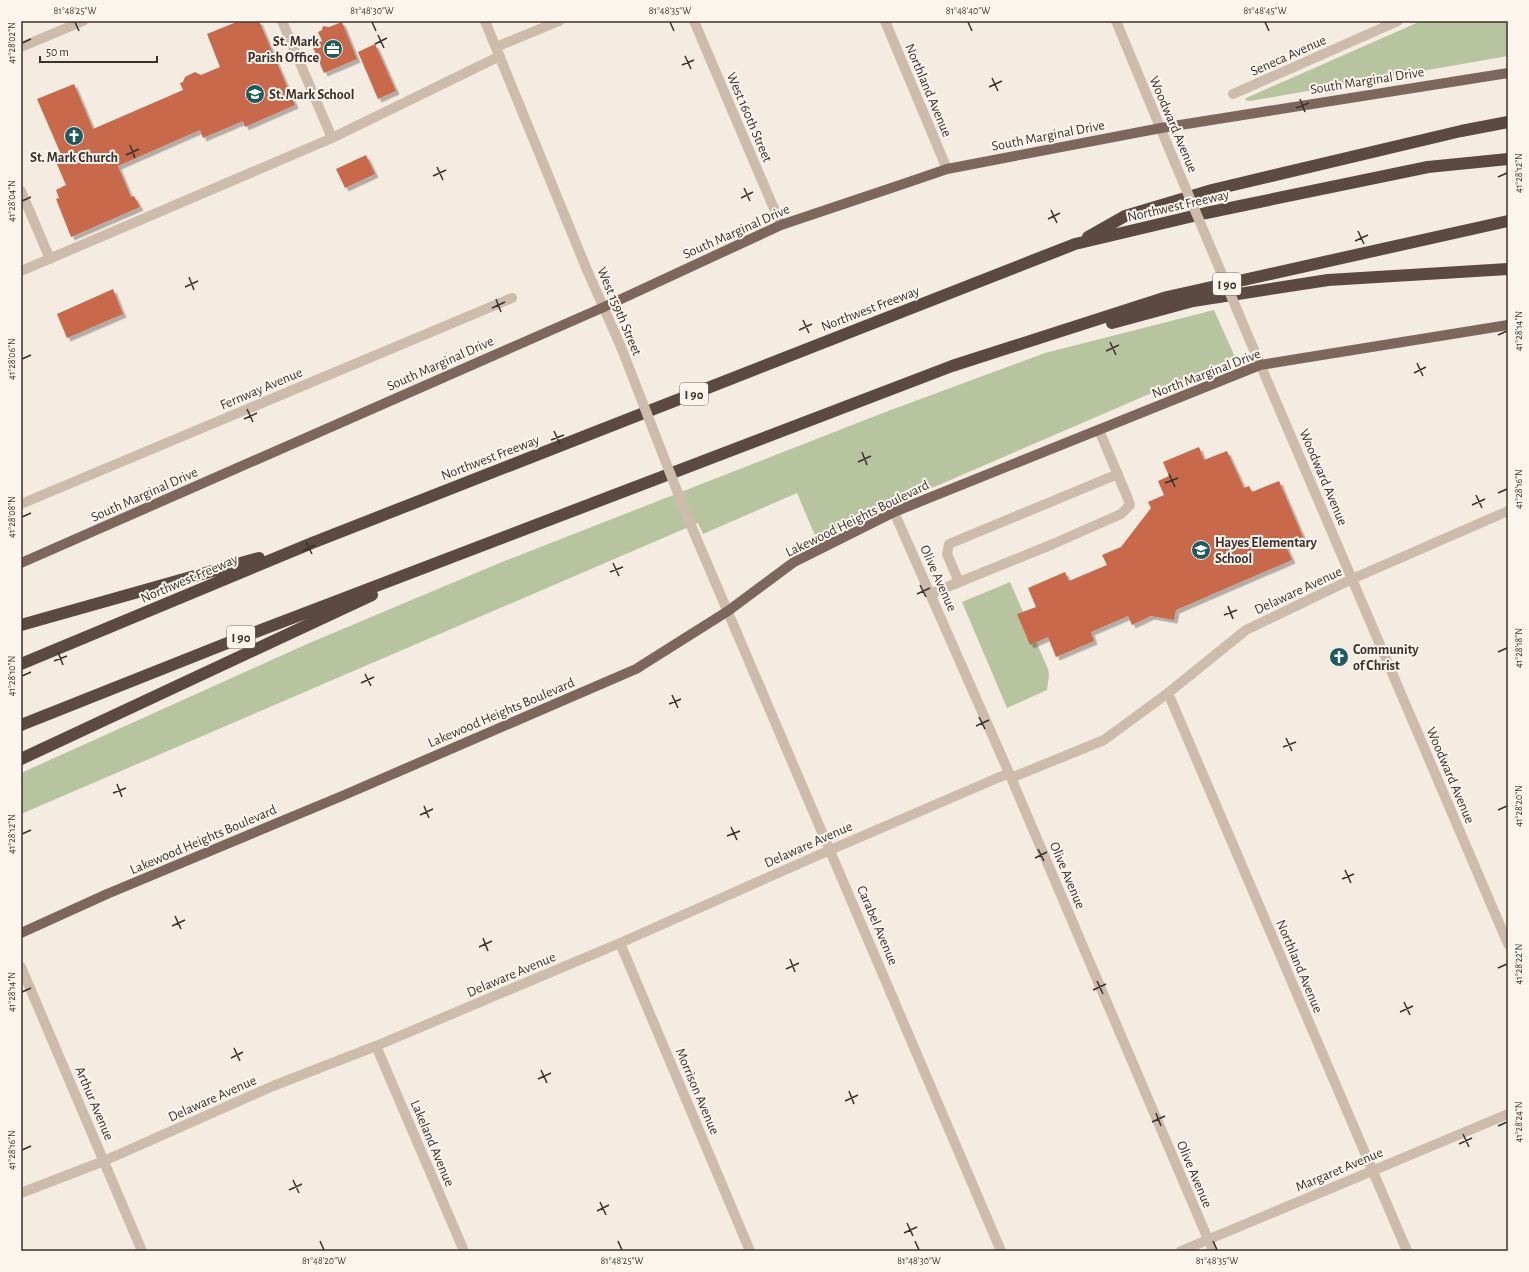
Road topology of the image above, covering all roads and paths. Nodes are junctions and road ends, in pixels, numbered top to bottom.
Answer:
1 (83, 21) edge
2 (282, 21) edge
3 (485, 21) edge
4 (558, 21) edge
5 (694, 21) edge
6 (886, 21) edge
7 (1116, 21) edge
8 (1398, 21) edge
9 (21, 47) edge
10 (498, 52) junction
11 (1508, 73) edge
12 (1233, 94) dead end
13 (1508, 122) edge
14 (1161, 128) junction
15 (332, 138) junction
16 (1508, 159) edge
17 (947, 169) junction
18 (21, 191) edge
19 (1508, 221) edge
20 (781, 225) junction
21 (1075, 244) junction
22 (50, 259) junction
23 (1508, 269) edge
24 (21, 271) edge
25 (512, 298) dead end
26 (604, 307) junction
27 (1508, 325) edge
28 (1260, 365) junction
29 (952, 366) junction
30 (1099, 430) junction
31 (1118, 474) junction
32 (972, 481) joint
33 (21, 504) edge
34 (1508, 511) edge
35 (894, 512) junction
36 (312, 543) junction
37 (462, 553) junction
38 (21, 563) edge
39 (1352, 580) junction
40 (959, 582) junction
41 (930, 594) junction
42 (728, 612) junction
43 (21, 625) edge
44 (21, 664) edge
45 (1168, 693) junction
46 (21, 725) edge
47 (21, 759) edge
48 (1010, 775) junction
49 (830, 850) junction
50 (21, 933) edge
51 (620, 942) junction
52 (1508, 944) edge
53 (21, 967) edge
54 (376, 1046) junction
55 (1508, 1114) edge
56 (104, 1160) junction
57 (1373, 1170) junction
58 (21, 1193) edge
59 (1208, 1240) junction
60 (142, 1251) edge
61 (464, 1251) edge
62 (750, 1251) edge
63 (1001, 1251) edge
64 (1181, 1251) edge
65 (1213, 1251) edge
66 (1407, 1251) edge

1 - 9 street
2 - 15 street
3 - 10 street, West 159th Street
4 - 10 street
5 - 20 street, West 160th Street
6 - 17 street, Northland Avenue
7 - 14 street, Woodward Avenue
8 - 12 street, Seneca Avenue
10 - 15 street
10 - 26 street, West 159th Street
11 - 14 main road, South Marginal Drive
13 - 21 highway
14 - 17 main road, South Marginal Drive
14 - 28 street, Woodward Avenue, bridge
15 - 22 street
16 - 21 highway, Northwest Freeway / I 90
17 - 20 main road, South Marginal Drive
18 - 22 street
19 - 29 highway, I 90
20 - 26 main road, South Marginal Drive
21 - 36 highway, Northwest Freeway / I 90
22 - 24 street
23 - 29 highway
25 - 33 street, Fernway Avenue
26 - 38 main road, South Marginal Drive
26 - 42 street, West 159th Street, bridge
27 - 28 main road, North Marginal Drive
28 - 30 main road, North Marginal Drive
28 - 39 street, Woodward Avenue
29 - 37 highway, I 90
30 - 31 street
30 - 32 main road, North Marginal Drive
31 - 40 street
31 - 40 street
32 - 35 main road, Lakewood Heights Boulevard
34 - 39 street, Delaware Avenue
35 - 41 street, Olive Avenue
35 - 42 main road, Lakewood Heights Boulevard
36 - 43 highway
36 - 44 highway, Northwest Freeway / I 90
37 - 46 highway, I 90
37 - 47 highway
39 - 45 street, Delaware Avenue
39 - 52 street, Woodward Avenue
40 - 41 street
41 - 48 street, Olive Avenue
42 - 49 street, Carabel Avenue
42 - 50 main road, Lakewood Heights Boulevard
45 - 48 street, Delaware Avenue
45 - 57 street, Northland Avenue
48 - 49 street, Delaware Avenue
48 - 59 street, Olive Avenue
49 - 51 street, Delaware Avenue
49 - 63 street, Carabel Avenue
51 - 54 street, Delaware Avenue
51 - 62 street, Morrison Avenue
53 - 56 street, Arthur Avenue
54 - 56 street, Delaware Avenue
54 - 61 street, Lakeland Avenue
55 - 57 street, Margaret Avenue
56 - 58 street, Delaware Avenue
56 - 60 street, Arthur Avenue
57 - 59 street, Margaret Avenue
57 - 66 street, Northland Avenue
59 - 64 street, Margaret Avenue
59 - 65 street, Olive Avenue

